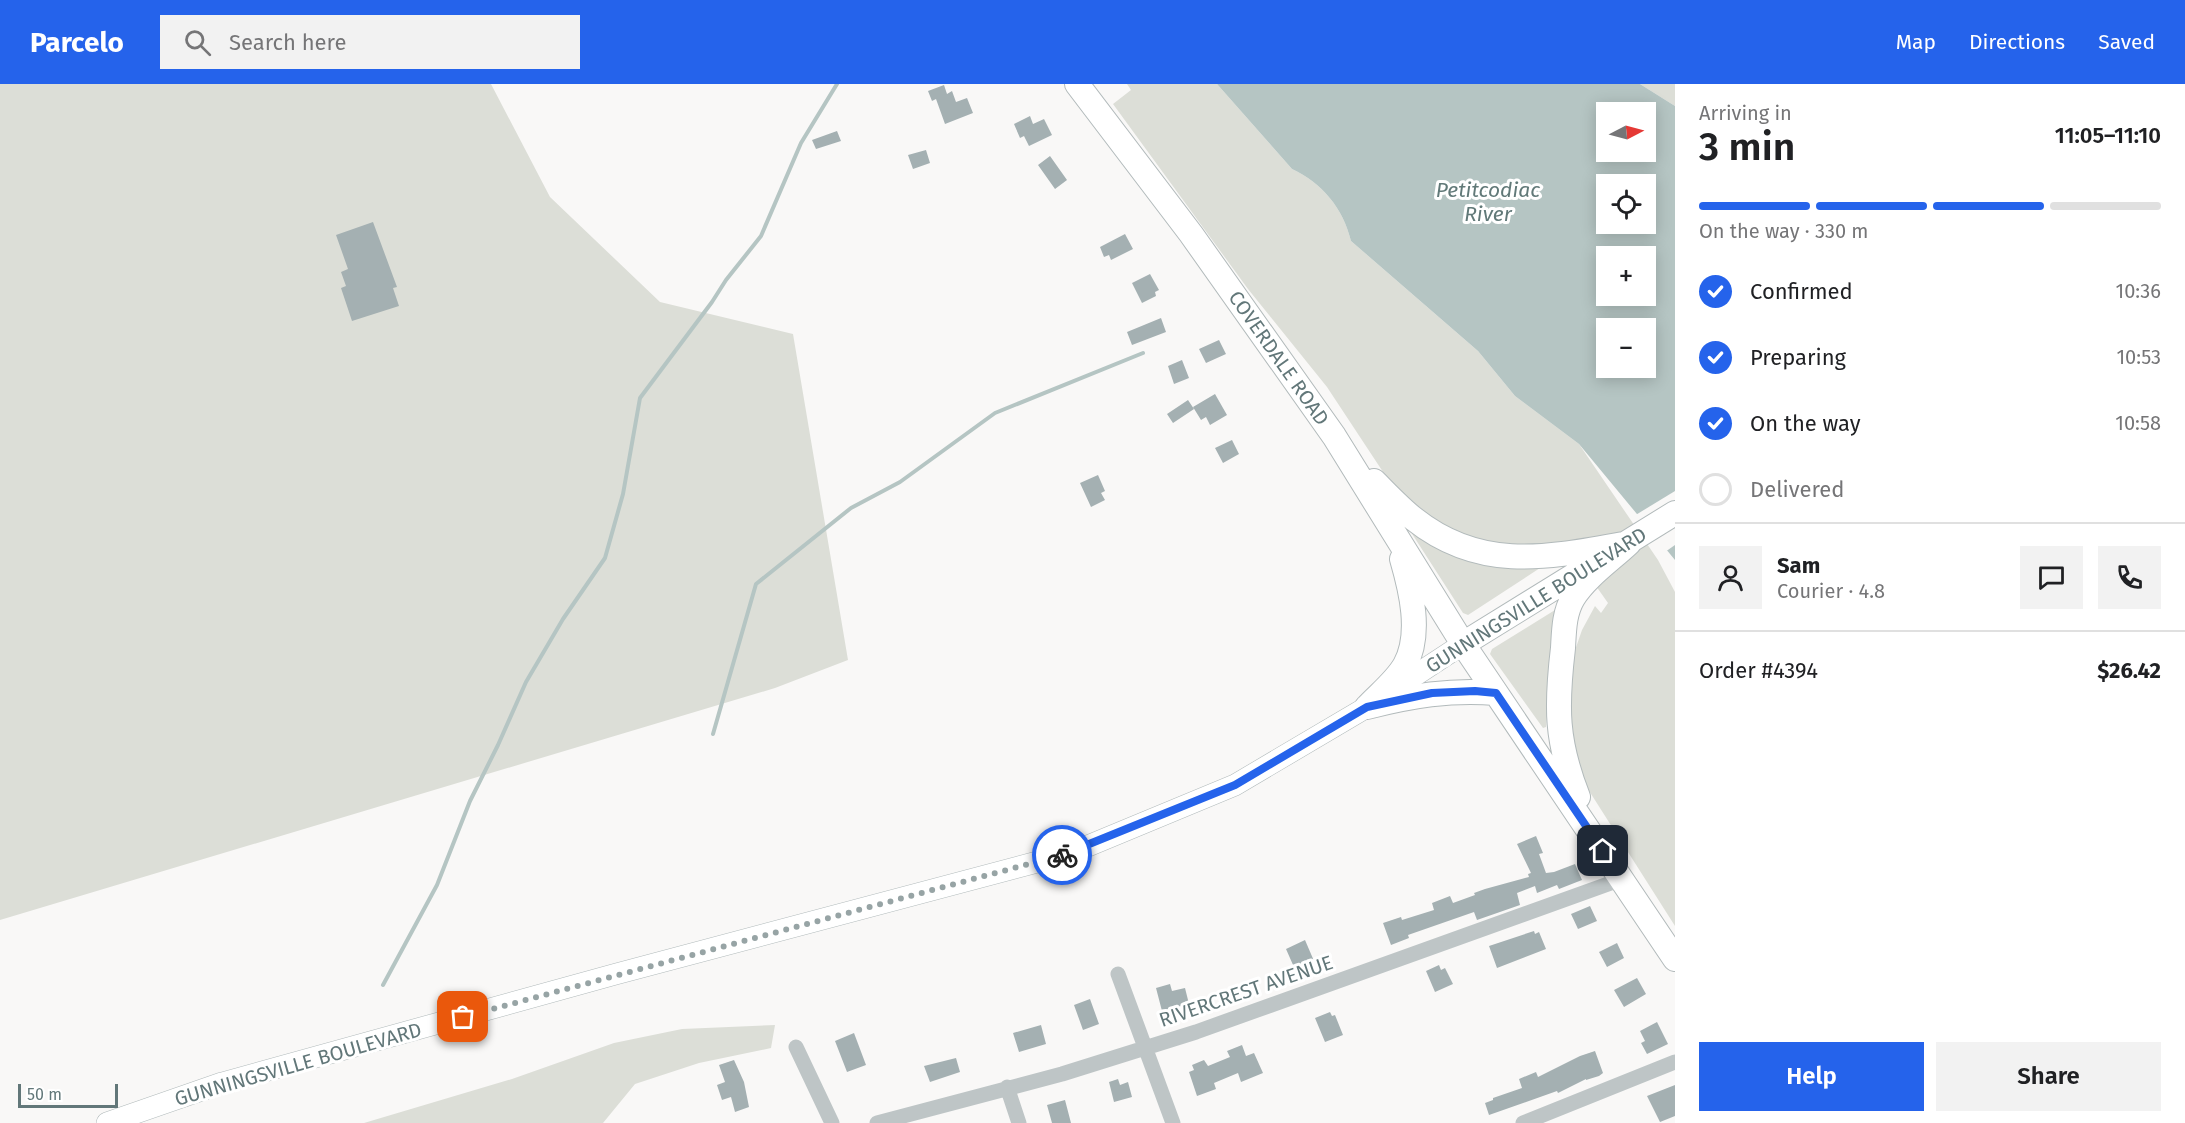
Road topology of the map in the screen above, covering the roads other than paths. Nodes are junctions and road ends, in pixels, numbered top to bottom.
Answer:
1 (1077, 84) edge
2 (1346, 453) junction
3 (1675, 513) edge
4 (1394, 533) junction
5 (1629, 543) junction
6 (1580, 581) junction
7 (1463, 644) junction
8 (1496, 693) junction
9 (1367, 707) junction
10 (1594, 837) junction
11 (1622, 879) junction
12 (1675, 959) edge
13 (1118, 974) dead end
14 (796, 1047) dead end
15 (1145, 1047) junction
16 (1675, 1062) edge
17 (1007, 1087) junction
18 (107, 1123) edge
19 (832, 1123) edge
20 (877, 1123) edge
21 (1019, 1123) edge
22 (1173, 1123) edge
23 (1523, 1123) edge

1 - 2 main road, COVERDALE ROAD
2 - 4 main road, COVERDALE ROAD
2 - 5 main road
3 - 5 main road, GUNNINGSVILLE BOULEVARD
4 - 7 main road, COVERDALE ROAD
4 - 9 main road
5 - 6 main road, GUNNINGSVILLE BOULEVARD
6 - 7 main road, GUNNINGSVILLE BOULEVARD
6 - 10 main road
7 - 8 main road, COVERDALE ROAD
7 - 9 main road, GUNNINGSVILLE BOULEVARD
8 - 9 main road
8 - 10 main road, COVERDALE ROAD
9 - 18 main road, GUNNINGSVILLE BOULEVARD
10 - 11 main road
11 - 12 main road
11 - 15 street, RIVERCREST AVENUE
13 - 15 street
14 - 19 street
15 - 17 street, RIVERCREST AVENUE
15 - 22 street
16 - 23 street
17 - 20 street, RIVERCREST AVENUE
17 - 21 street

